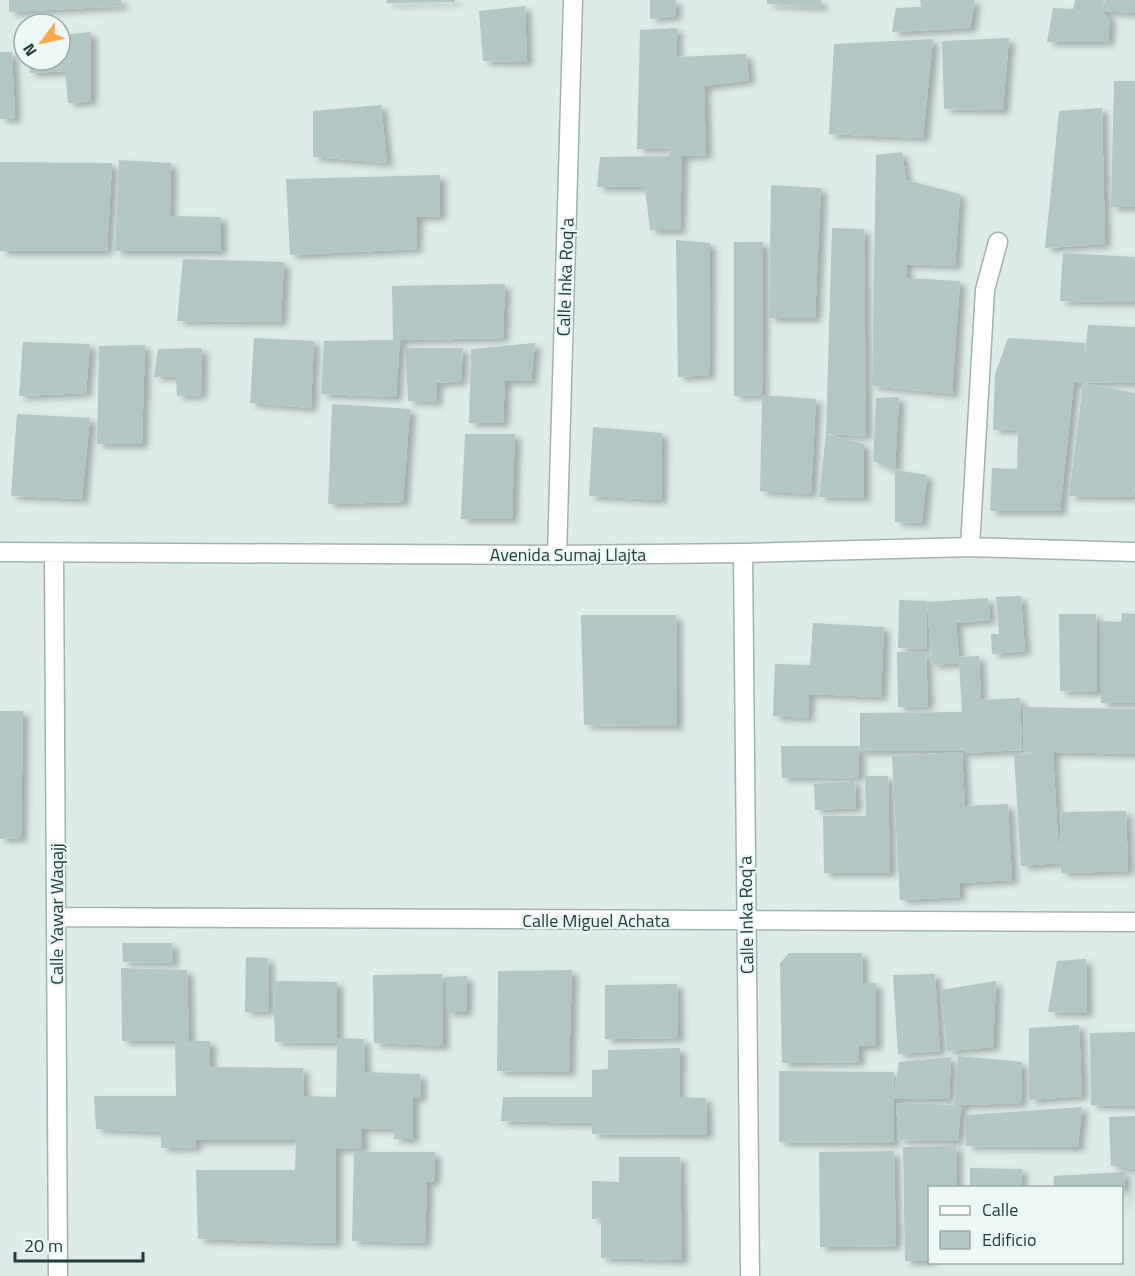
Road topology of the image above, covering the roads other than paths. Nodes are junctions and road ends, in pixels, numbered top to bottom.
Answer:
1 (573, 0) edge
2 (998, 242) dead end
3 (970, 547) junction
4 (0, 552) edge
5 (1135, 552) edge
6 (54, 553) junction
7 (743, 553) junction
8 (557, 555) junction
9 (56, 917) junction
10 (746, 921) junction
11 (1135, 922) edge
12 (58, 1276) edge
13 (750, 1276) edge

1 - 8 street, Calle Inka Roq'a
2 - 3 street
3 - 5 street, Avenida Sumaj Llajta
3 - 7 street, Avenida Sumaj Llajta
4 - 6 street, Avenida Sumaj Llajta
6 - 8 street, Avenida Sumaj Llajta
6 - 9 street, Calle Yawar Waqajj
7 - 8 street, Avenida Sumaj Llajta
7 - 10 street, Calle Inka Roq'a
9 - 10 street, Calle Miguel Achata
9 - 12 street, Calle Yawar Waqajj
10 - 11 street, Calle Miguel Achata
10 - 13 street, Calle Inka Roq'a

